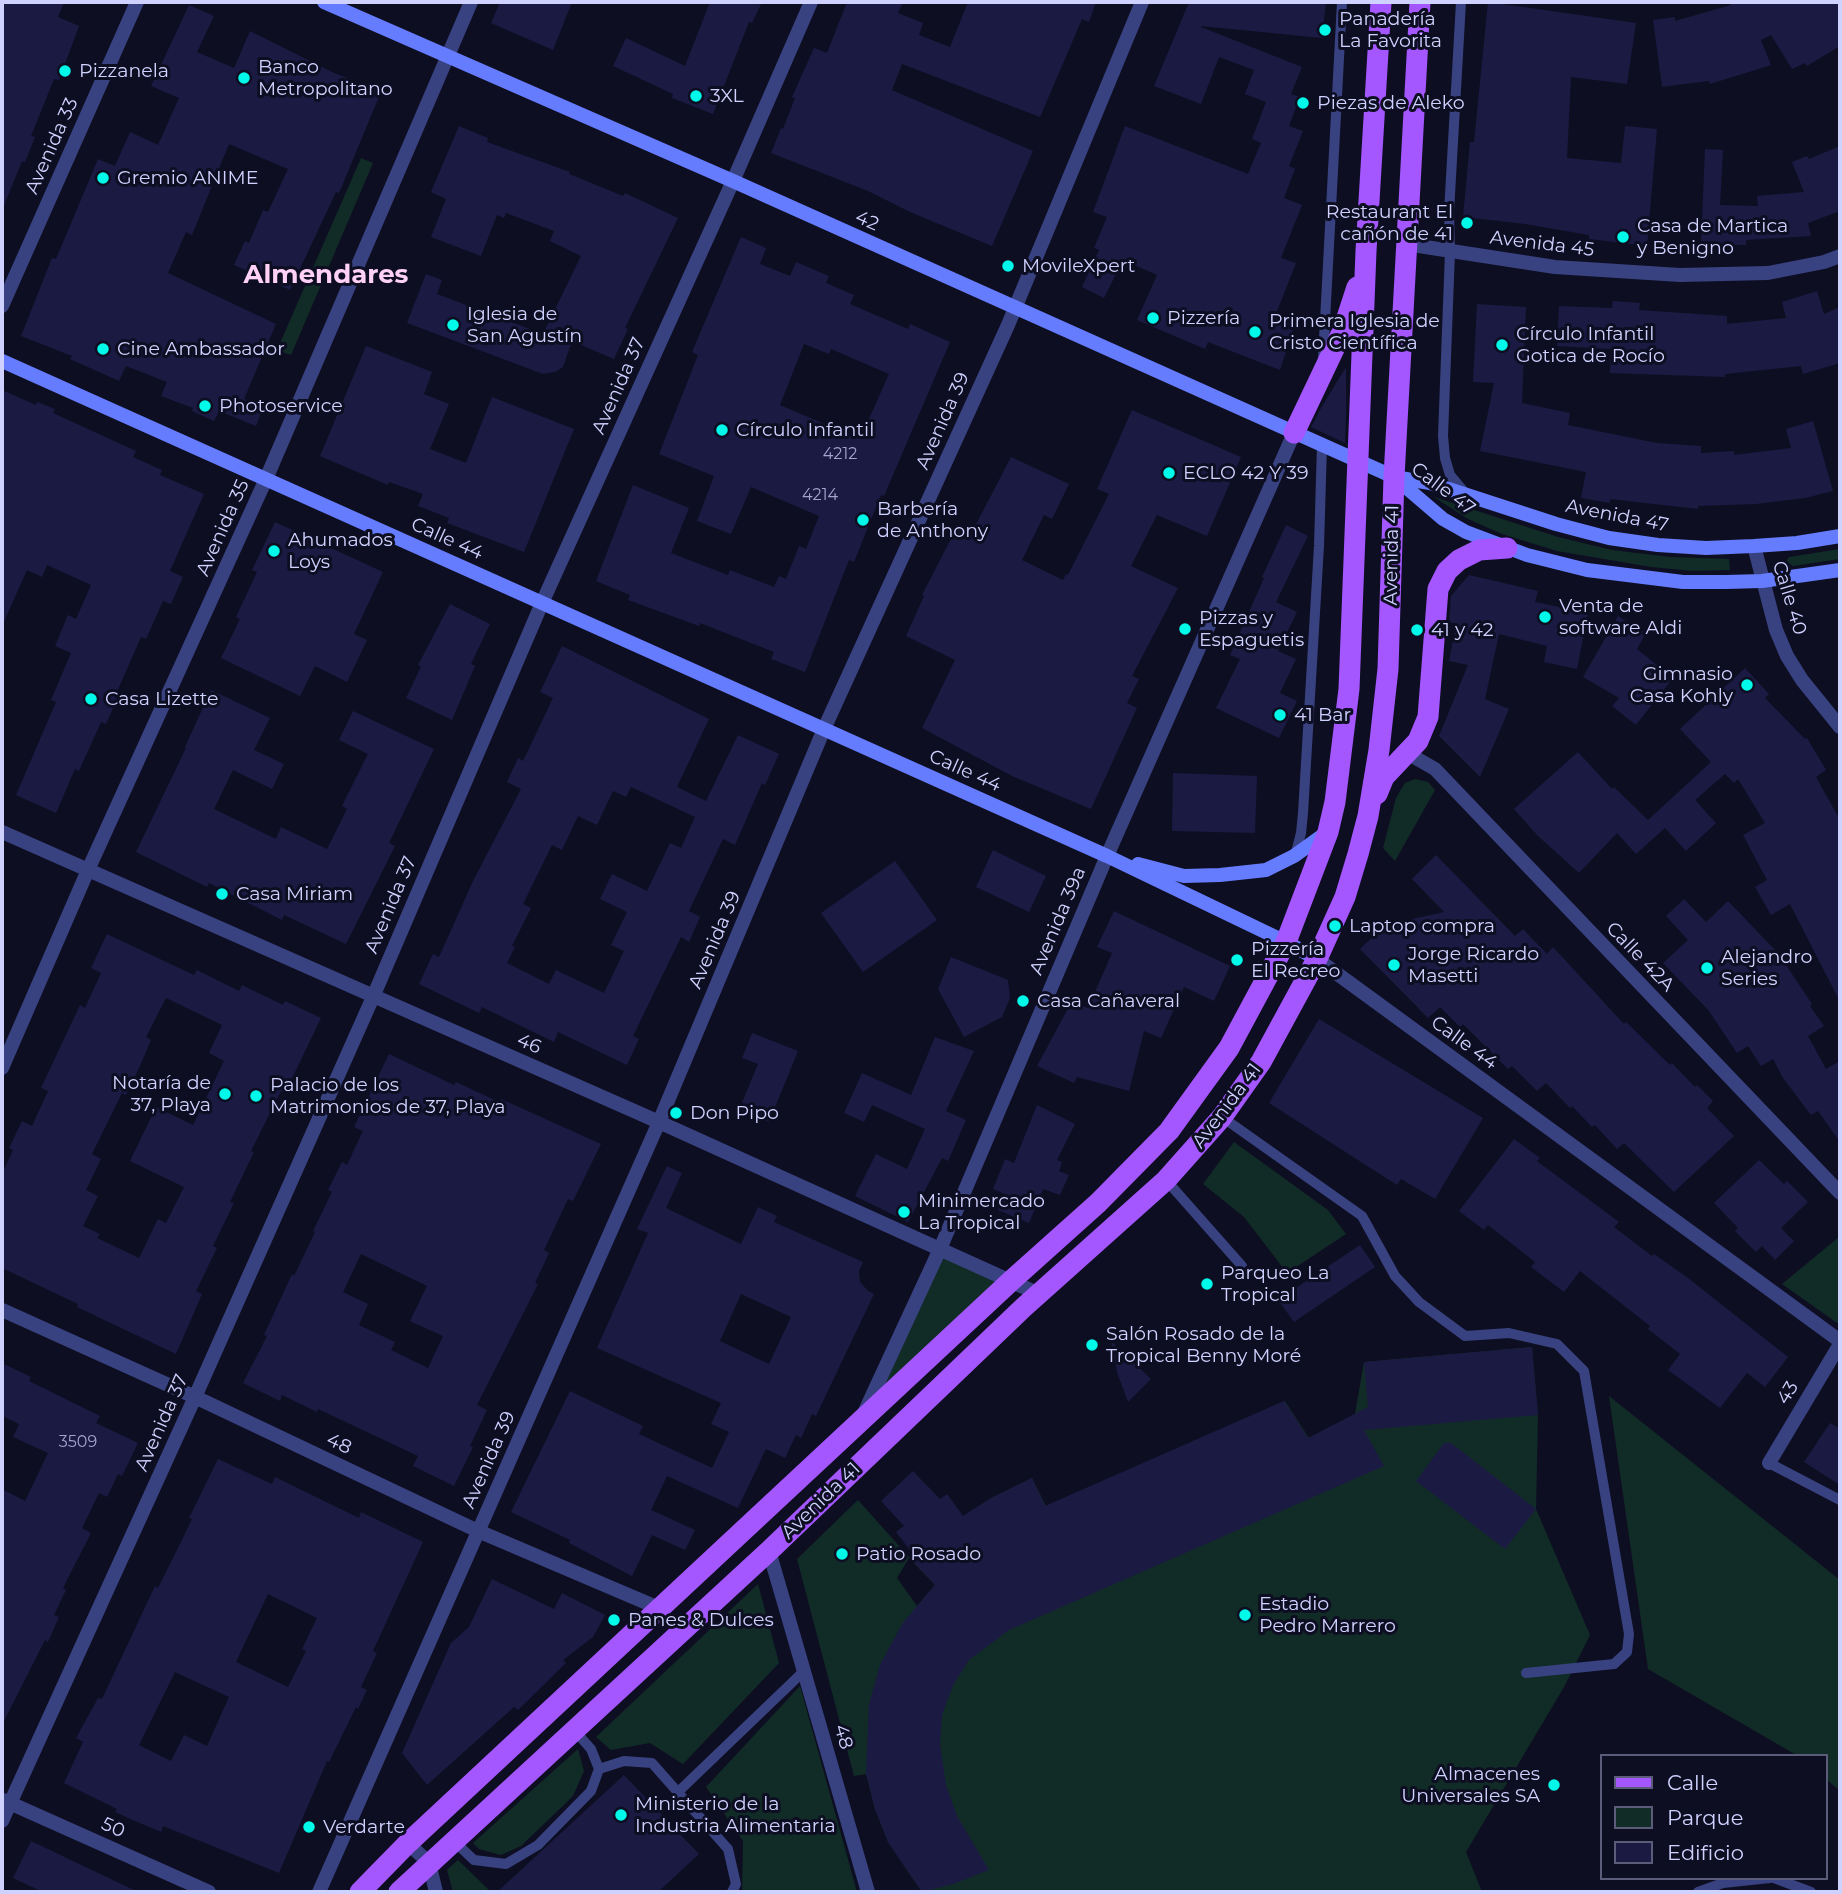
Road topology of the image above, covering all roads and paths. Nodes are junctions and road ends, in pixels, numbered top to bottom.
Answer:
1 (136, 2) edge
2 (324, 2) edge
3 (471, 2) edge
4 (811, 2) edge
5 (1142, 2) edge
6 (1342, 2) edge
7 (1381, 2) edge
8 (1420, 2) edge
9 (1461, 2) edge
10 (447, 55) junction
11 (733, 181) junction
12 (1406, 244) junction
13 (1366, 251) junction
14 (1450, 251) junction
15 (1840, 256) edge
16 (2, 306) edge
17 (1015, 308) junction
18 (2, 360) edge
19 (1322, 378) junction
20 (1294, 433) junction
21 (1322, 445) junction
22 (1358, 462) junction
23 (1394, 477) junction
24 (267, 479) junction
25 (1466, 495) junction
26 (1840, 536) edge
27 (1754, 547) junction
28 (1507, 548) junction
29 (1840, 569) edge
30 (1762, 581) junction
31 (542, 603) junction
32 (1840, 727) edge
33 (824, 729) junction
34 (1407, 753) junction
35 (1368, 816) junction
36 (2, 832) edge
37 (1328, 832) junction
38 (1107, 856) junction
39 (1294, 856) junction
40 (88, 870) junction
41 (1286, 942) junction
42 (1317, 959) junction
43 (373, 997) junction
44 (2, 1068) edge
45 (1222, 1117) junction
46 (659, 1122) junction
47 (1167, 1180) junction
48 (1840, 1194) edge
49 (940, 1249) junction
50 (1242, 1266) dead end
51 (1012, 1280) junction
52 (1039, 1294) junction
53 (2, 1310) edge
54 (1840, 1343) edge
55 (195, 1397) junction
56 (859, 1425) junction
57 (1769, 1463) joint
58 (1840, 1500) edge
59 (478, 1531) junction
60 (769, 1551) junction
61 (661, 1609) junction
62 (804, 1671) junction
63 (1526, 1673) dead end
64 (573, 1730) junction
65 (599, 1769) junction
66 (678, 1792) junction
67 (6, 1801) edge
68 (2, 1821) edge
69 (453, 1841) junction
70 (408, 1843) junction
71 (429, 1863) junction
72 (1752, 1880) edge
73 (1778, 1880) edge
74 (209, 1892) edge
75 (318, 1892) edge
76 (360, 1892) edge
77 (399, 1892) edge
78 (436, 1892) edge
79 (732, 1892) edge
80 (868, 1892) edge
81 (1699, 1892) edge
82 (1811, 1892) edge

1 - 16 street, Avenida 33
2 - 10 main road, 42
3 - 10 street, Avenida 35
4 - 11 street, Avenida 37
5 - 17 street, Avenida 39
6 - 19 lane
7 - 13 main road, Avenida 41
8 - 12 main road, Avenida 41
9 - 14 lane
10 - 11 main road, 42
10 - 24 street, Avenida 35
11 - 17 main road, 42
11 - 31 street, Avenida 37
12 - 14 street, Avenida 45
12 - 23 main road, Avenida 41
13 - 19 main road
13 - 22 main road, Avenida 41
14 - 15 street, Avenida 45
14 - 25 lane
17 - 20 main road, 42
17 - 33 street, Avenida 39
18 - 24 main road, Calle 44
19 - 20 main road
20 - 21 main road, 42
20 - 38 street, Avenida 39a
21 - 22 main road, 42
21 - 39 lane
22 - 23 main road, 42
22 - 37 main road, Avenida 41
23 - 25 main road, Avenida 47
23 - 28 main road, Calle 47
23 - 35 main road, Avenida 41
24 - 31 main road, Calle 44
24 - 40 street, Avenida 35
25 - 27 main road, Avenida 47
26 - 27 main road, Avenida 47
27 - 30 street, Calle 40
28 - 30 main road
28 - 34 main road
29 - 30 main road
30 - 32 street, Calle 40
31 - 33 main road, Calle 44
31 - 43 street, Avenida 37
33 - 38 main road, Calle 44
33 - 46 street, Avenida 39
34 - 35 main road
34 - 48 street, Calle 42A
35 - 42 main road, Avenida 41
36 - 40 street, 46
37 - 39 main road
37 - 41 main road, Avenida 41
38 - 39 main road
38 - 41 main road, Calle 44
38 - 49 street, Avenida 39a
40 - 43 street, 46
40 - 44 street, Avenida 35
41 - 42 main road, Calle 44
41 - 51 main road, Avenida 41
42 - 45 main road, Avenida 41
42 - 54 street, Calle 44
43 - 46 street, 46
43 - 55 street, Avenida 37
45 - 47 main road, Avenida 41
45 - 63 lane
46 - 49 street, 46
46 - 59 street, Avenida 39
47 - 50 lane
47 - 52 main road, Avenida 41
49 - 51 street, 46
49 - 56 street, Avenida 39a
51 - 52 street, 46
51 - 56 main road, Avenida 41
52 - 60 main road, Avenida 41
53 - 55 street, 48
54 - 57 street, 43
55 - 59 street, 48
55 - 67 street, Avenida 37
56 - 61 main road, Avenida 41
57 - 58 lane
59 - 61 street, 48
59 - 75 street, Avenida 39
60 - 62 street, 48
60 - 64 main road, Avenida 41
61 - 70 main road, Avenida 41
62 - 66 lane
62 - 80 street, 48
64 - 65 lane
64 - 69 main road, Avenida 41
65 - 66 lane
65 - 69 lane
66 - 79 lane
67 - 68 street, Avenida 37
67 - 74 street, 50
69 - 71 main road, Avenida 41
70 - 71 street
70 - 76 main road, Avenida 41
71 - 77 main road, Avenida 41
71 - 78 street
72 - 81 lane
73 - 82 lane

